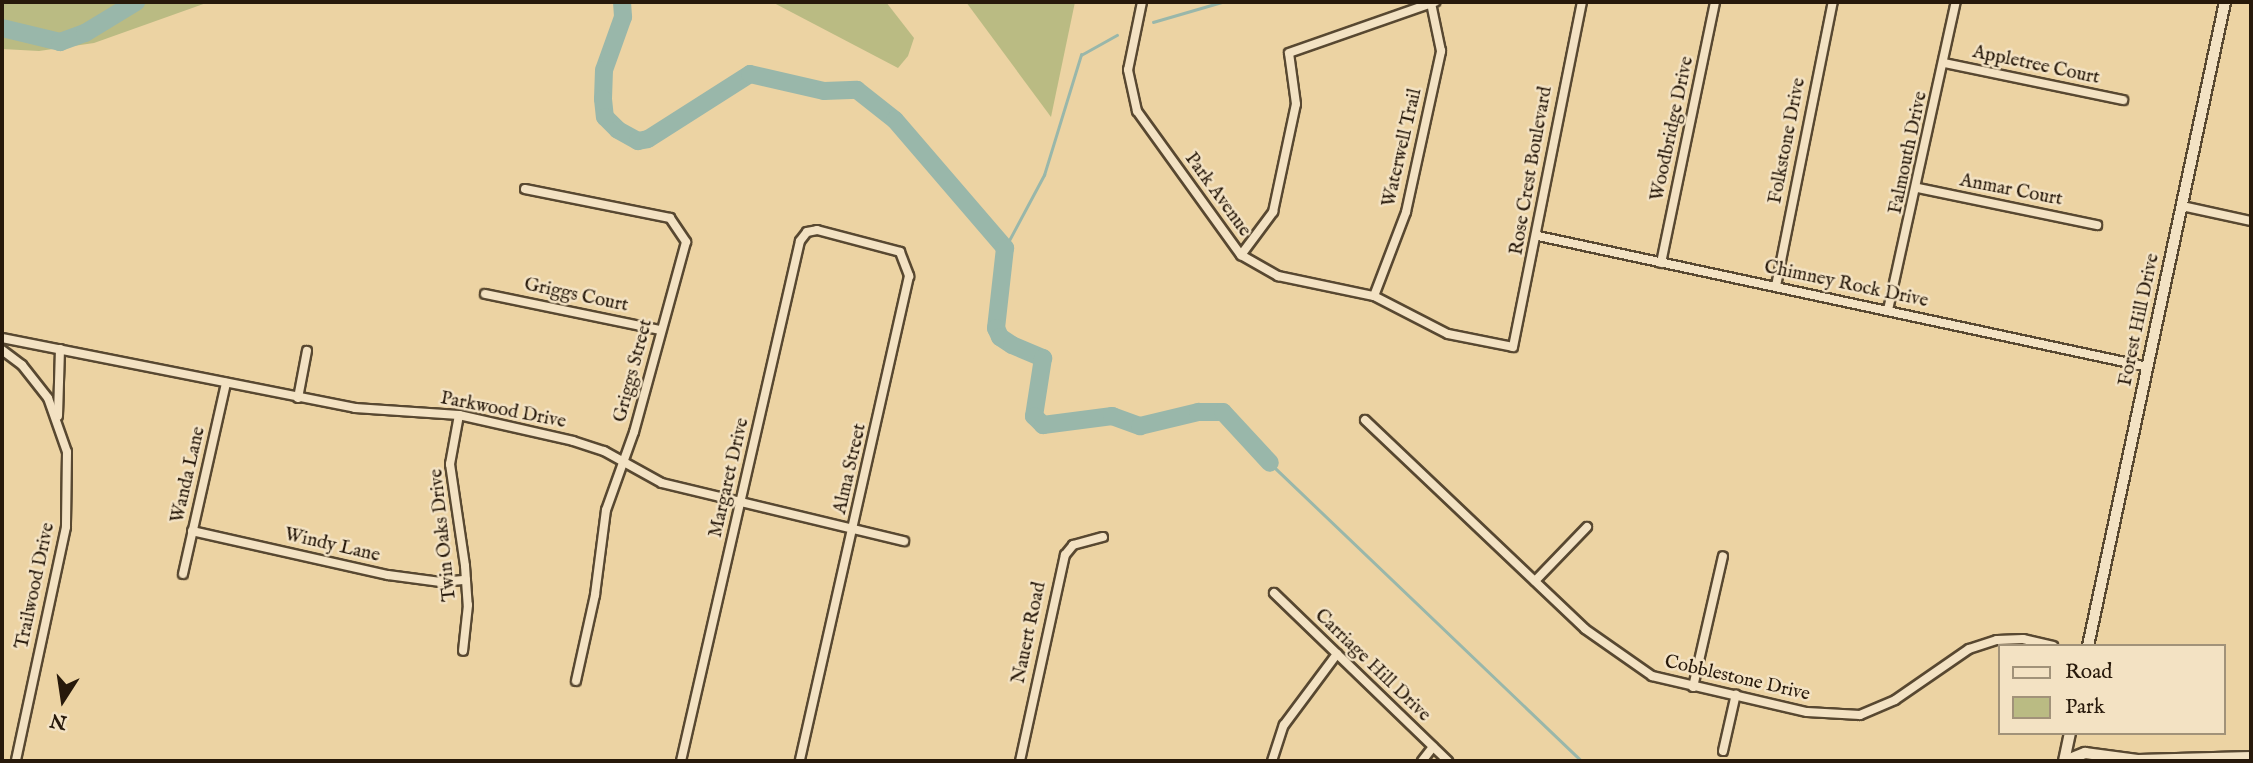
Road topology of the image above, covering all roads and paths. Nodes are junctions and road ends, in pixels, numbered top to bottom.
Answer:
1 (1142, 2) edge
2 (1433, 2) edge
3 (1582, 2) edge
4 (1715, 2) edge
5 (1833, 2) edge
6 (1956, 2) edge
7 (2225, 2) edge
8 (1944, 63) junction
9 (2123, 100) dead end
10 (1918, 188) junction
11 (525, 189) dead end
12 (2182, 205) junction
13 (2251, 221) edge
14 (2097, 225) dead end
15 (834, 233) joint
16 (1538, 236) junction
17 (1241, 255) junction
18 (1661, 263) junction
19 (1776, 286) junction
20 (485, 294) dead end
21 (1374, 296) junction
22 (1888, 310) junction
23 (660, 330) junction
24 (2, 338) edge
25 (1513, 346) joint
26 (60, 349) junction
27 (2, 350) edge
28 (307, 351) dead end
29 (2148, 367) junction
30 (226, 383) junction
31 (298, 397) junction
32 (459, 415) junction
33 (58, 417) junction
34 (1365, 420) dead end
35 (624, 461) junction
36 (740, 503) junction
37 (1587, 527) dead end
38 (854, 528) junction
39 (192, 531) junction
40 (1102, 537) dead end
41 (905, 541) dead end
42 (1723, 556) dead end
43 (183, 574) dead end
44 (466, 580) junction
45 (1535, 581) junction
46 (1274, 593) dead end
47 (2044, 644) edge
48 (2088, 644) edge
49 (463, 651) dead end
50 (1337, 654) junction
51 (576, 681) dead end
52 (1693, 687) junction
53 (1736, 694) junction
54 (2070, 735) edge
55 (1433, 747) junction
56 (1723, 751) dead end
57 (2251, 757) edge
58 (2226, 759) edge
59 (16, 761) edge
60 (681, 761) edge
61 (800, 761) edge
62 (1020, 761) edge
63 (1272, 761) edge
64 (1422, 761) edge
65 (1448, 761) edge
66 (2064, 761) edge

1 - 17 street, Park Avenue
2 - 17 street
2 - 21 street, Waterwell Trail
3 - 16 street, Rose Crest Boulevard
4 - 18 street, Woodbridge Drive
5 - 19 street, Folkstone Drive
6 - 8 street, Falmouth Drive
7 - 12 main road, Forest Hill Drive
8 - 9 street, Appletree Court
8 - 10 street, Falmouth Drive
10 - 14 street, Anmar Court
10 - 22 street, Falmouth Drive
11 - 23 street, Griggs Street
12 - 13 street
12 - 29 main road, Forest Hill Drive
15 - 36 street, Margaret Drive
15 - 38 street, Alma Street
16 - 18 street, Chimney Rock Drive
16 - 25 street, Rose Crest Boulevard
17 - 21 street, Park Avenue
18 - 19 street, Chimney Rock Drive
19 - 22 street, Chimney Rock Drive
20 - 23 street, Griggs Court
21 - 25 street, Park Avenue
22 - 29 street, Chimney Rock Drive
23 - 35 street, Griggs Street
24 - 26 street, Parkwood Drive
26 - 30 street, Parkwood Drive
26 - 33 street, Trailwood Drive
27 - 33 street, Trailwood Drive
28 - 31 street
29 - 48 main road, Forest Hill Drive
30 - 31 street, Parkwood Drive
30 - 39 street, Wanda Lane
31 - 32 street, Parkwood Drive
32 - 35 street, Parkwood Drive
32 - 44 street, Twin Oaks Drive
33 - 59 street, Trailwood Drive
34 - 45 street, Cobblestone Drive
35 - 36 street, Parkwood Drive
35 - 51 street, Griggs Street
36 - 38 street, Parkwood Drive
36 - 60 street, Margaret Drive
37 - 45 street
38 - 41 street, Parkwood Drive
38 - 61 street, Alma Street
39 - 43 street, Wanda Lane
39 - 44 street, Windy Lane
40 - 62 street, Nauert Road
42 - 52 street
44 - 49 street, Twin Oaks Drive
45 - 52 street, Cobblestone Drive
46 - 50 street, Carriage Hill Drive
47 - 53 street, Cobblestone Drive
50 - 55 street, Carriage Hill Drive
50 - 63 street
52 - 53 street, Cobblestone Drive
53 - 56 street
54 - 66 main road
55 - 64 street
55 - 65 street, Carriage Hill Drive
57 - 58 main road
58 - 66 main road

